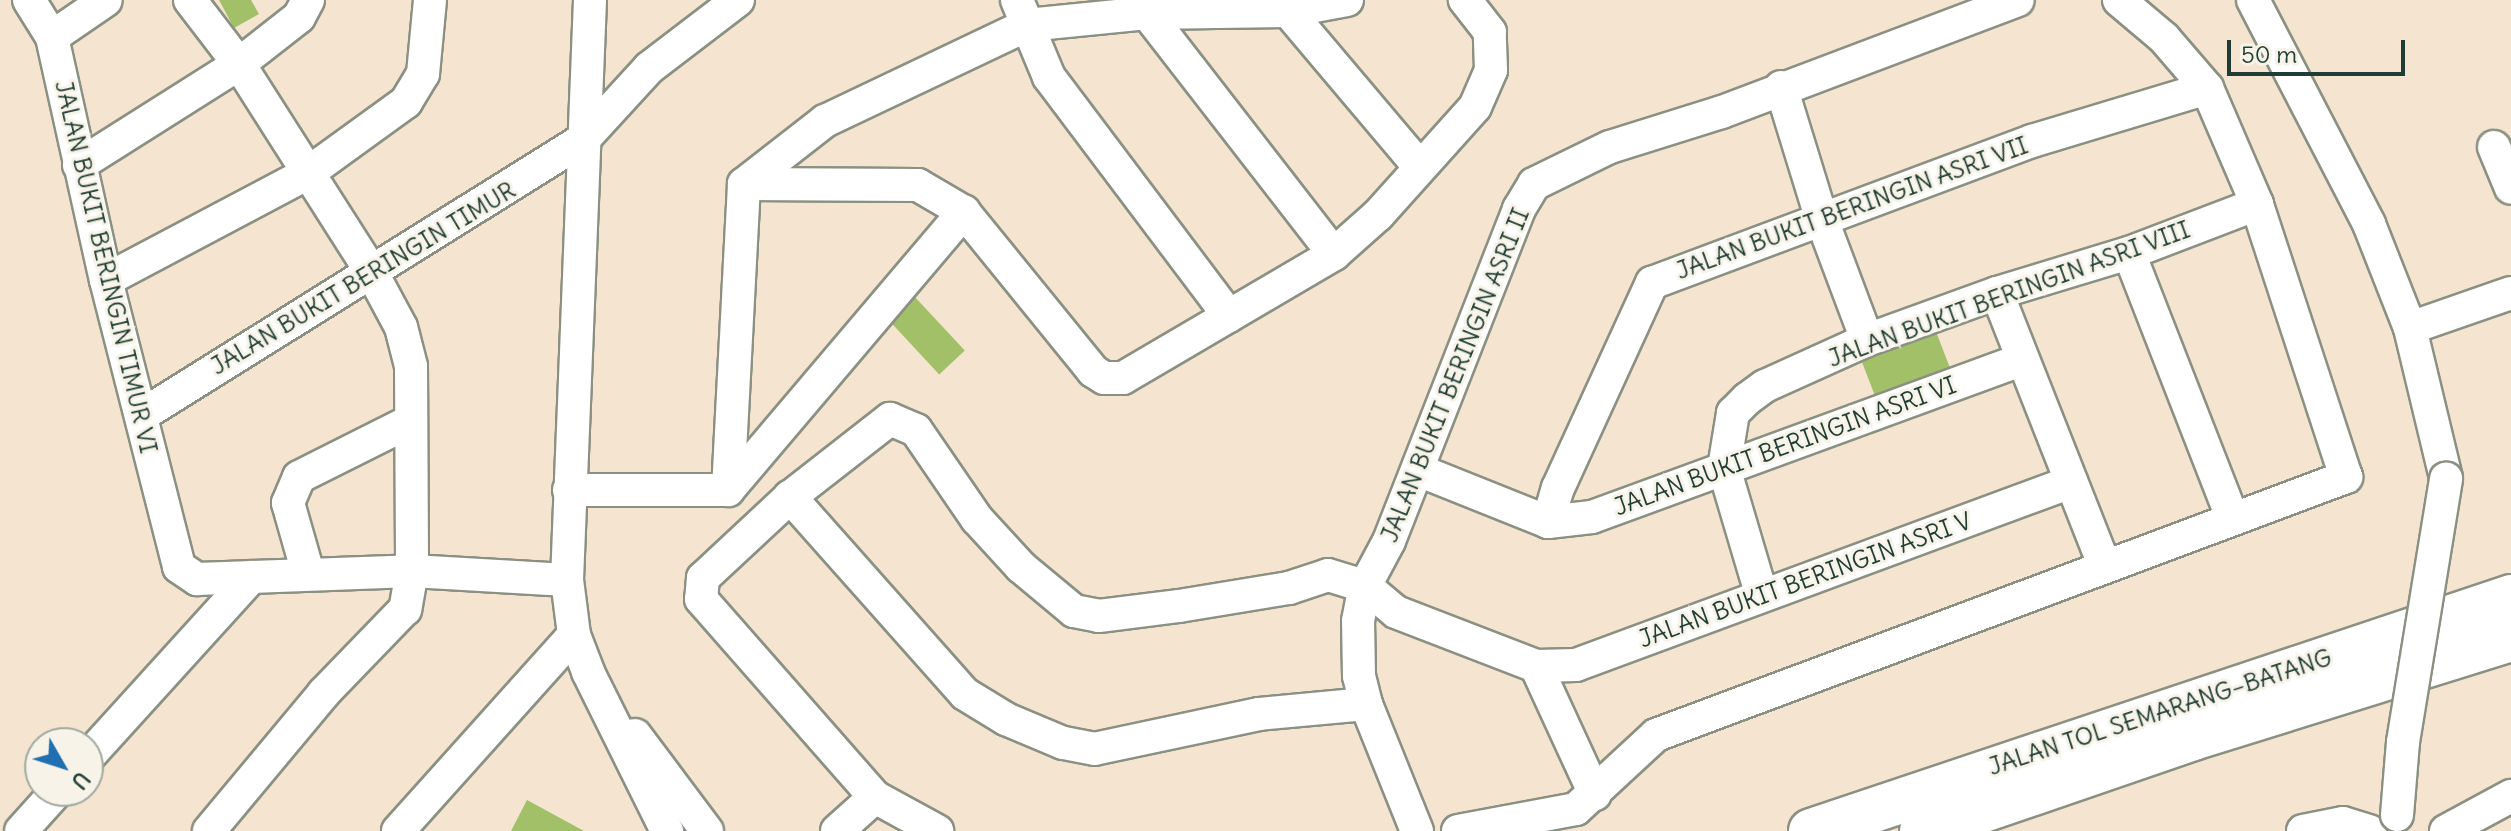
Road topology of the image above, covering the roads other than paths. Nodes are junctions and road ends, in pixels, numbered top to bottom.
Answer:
1 (29, 0) edge
2 (106, 0) edge
3 (190, 0) edge
4 (308, 0) edge
5 (430, 0) edge
6 (590, 0) edge
7 (738, 0) edge
8 (1347, 0) edge
9 (1465, 0) edge
10 (2018, 0) edge
11 (2119, 0) edge
12 (2253, 0) edge
13 (1288, 11) junction
14 (1022, 12) edge
15 (1147, 13) junction
16 (52, 37) junction
17 (239, 64) junction
18 (1781, 87) junction
19 (2207, 88) junction
20 (584, 139) junction
21 (2494, 147) dead end
22 (79, 165) junction
23 (1420, 167) junction
24 (308, 173) junction
25 (744, 184) junction
26 (2511, 188) edge
27 (2257, 204) junction
28 (964, 212) junction
29 (1822, 220) junction
30 (2129, 253) junction
31 (1334, 254) junction
32 (372, 273) junction
33 (106, 280) junction
34 (1997, 293) junction
35 (2511, 293) edge
36 (1229, 316) junction
37 (2410, 328) junction
38 (1867, 340) junction
39 (2020, 360) junction
40 (142, 415) junction
41 (409, 422) junction
42 (1724, 468) junction
43 (1418, 470) junction
44 (2071, 482) junction
45 (569, 490) junction
46 (728, 490) junction
47 (790, 497) junction
48 (2232, 517) junction
49 (1548, 522) junction
50 (2104, 565) junction
51 (412, 571) junction
52 (308, 573) junction
53 (251, 577) junction
54 (567, 580) junction
55 (1365, 586) junction
56 (1761, 593) junction
57 (2511, 597) edge
58 (574, 635) junction
59 (2511, 639) edge
60 (1536, 666) junction
61 (588, 672) junction
62 (1366, 704) junction
63 (104, 739) edge
64 (1595, 794) junction
65 (2511, 796) edge
66 (875, 797) junction
67 (43, 807) edge
68 (2387, 826) edge
69 (930, 829) edge
70 (21, 831) edge
71 (209, 831) edge
72 (398, 831) edge
73 (667, 831) edge
74 (707, 831) edge
75 (837, 831) edge
76 (1417, 831) edge
77 (1458, 831) edge
78 (1811, 831) edge
79 (1922, 831) edge
80 (2303, 831) edge
81 (2446, 831) edge

1 - 16 street, JALAN BUKIT BERINGIN TIMUR VI
2 - 16 street
3 - 17 street
4 - 17 street
5 - 24 street
6 - 20 street
7 - 20 street, JALAN BUKIT BERINGIN TIMUR
8 - 13 street
9 - 23 street
10 - 18 street, JALAN BUKIT BERINGIN ASRI II
11 - 19 street
12 - 37 street
13 - 15 street
13 - 23 street
14 - 15 street
14 - 25 street
14 - 36 street
15 - 31 street
16 - 22 street, JALAN BUKIT BERINGIN TIMUR VI
17 - 22 street
17 - 24 street
18 - 29 street
18 - 43 street, JALAN BUKIT BERINGIN ASRI II
19 - 27 street
19 - 29 street, JALAN BUKIT BERINGIN ASRI VII
20 - 32 street, JALAN BUKIT BERINGIN TIMUR
20 - 45 street
21 - 26 street
22 - 33 street, JALAN BUKIT BERINGIN TIMUR VI
23 - 31 street
24 - 32 street
24 - 33 street
25 - 28 street
25 - 46 street
27 - 30 street, JALAN BUKIT BERINGIN ASRI VIII
27 - 48 street
28 - 36 street
28 - 46 street
29 - 38 street
29 - 49 street, JALAN BUKIT BERINGIN ASRI VII
30 - 34 street, JALAN BUKIT BERINGIN ASRI VIII
30 - 48 street
31 - 36 street
32 - 40 street, JALAN BUKIT BERINGIN TIMUR
32 - 41 street
33 - 40 street, JALAN BUKIT BERINGIN TIMUR VI
34 - 38 street, JALAN BUKIT BERINGIN ASRI VIII
34 - 39 street
35 - 37 street
37 - 68 street, bridge
38 - 42 street, JALAN BUKIT BERINGIN ASRI VIII
39 - 42 street, JALAN BUKIT BERINGIN ASRI VI
39 - 44 street
40 - 53 street, JALAN BUKIT BERINGIN TIMUR VI
41 - 51 street
41 - 52 street
42 - 49 street, JALAN BUKIT BERINGIN ASRI VI
42 - 56 street
43 - 49 street
43 - 55 street, JALAN BUKIT BERINGIN ASRI II
44 - 50 street
44 - 56 street, JALAN BUKIT BERINGIN ASRI V
45 - 46 street
45 - 54 street
47 - 55 street
47 - 62 street
47 - 66 street
48 - 50 street
50 - 64 street
51 - 52 street
51 - 54 street
51 - 71 street
52 - 53 street
53 - 63 street
54 - 58 street
55 - 60 street, JALAN BUKIT BERINGIN ASRI V
55 - 62 street, JALAN BUKIT BERINGIN ASRI II
56 - 60 street, JALAN BUKIT BERINGIN ASRI V
57 - 78 highway, JALAN TOL SEMARANG–BATANG
58 - 61 street
58 - 72 street
59 - 79 highway, JALAN TOL SEMARANG–BATANG
60 - 64 street
61 - 73 street
61 - 74 street
62 - 76 street, JALAN BUKIT BERINGIN ASRI II
64 - 77 street
65 - 81 street
66 - 69 street
66 - 75 street
67 - 70 street
68 - 80 street

